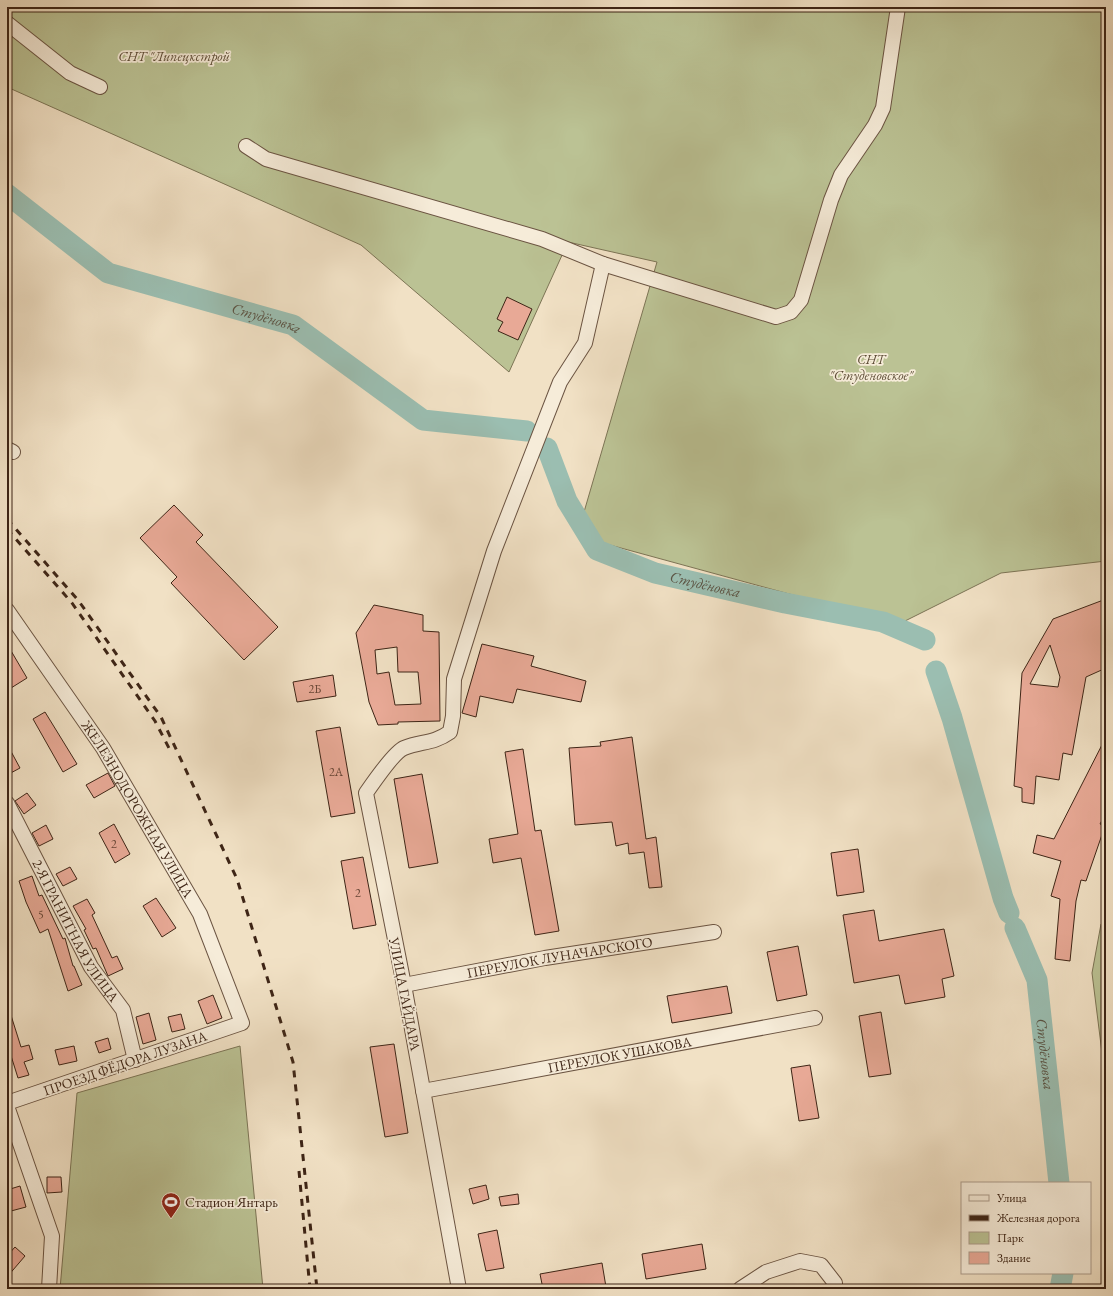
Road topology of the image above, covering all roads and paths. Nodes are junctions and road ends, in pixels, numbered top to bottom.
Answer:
1 (898, 7) edge
2 (7, 23) edge
3 (100, 87) dead end
4 (246, 146) dead end
5 (603, 264) junction
6 (7, 610) edge
7 (7, 803) edge
8 (714, 932) dead end
9 (404, 984) junction
10 (815, 1018) dead end
11 (242, 1023) joint
12 (135, 1060) junction
13 (423, 1091) junction
14 (7, 1104) edge
15 (835, 1286) edge
16 (49, 1289) edge
17 (459, 1289) edge
18 (740, 1289) edge

1 - 5 street
2 - 3 street
4 - 5 street
5 - 9 street, УЛИЦА ГАЙДАРА
6 - 11 street, ЖЕЛЕЗНОДОРОЖНАЯ УЛИЦА
7 - 12 street, 2-Я ГРАНИТНАЯ УЛИЦА
8 - 9 street, ПЕРЕУЛОК ЛУНАЧАРСКОГО
9 - 13 street, УЛИЦА ГАЙДАРА
10 - 13 street, ПЕРЕУЛОК УШАКОВА
11 - 12 street, ПРОЕЗД ФЁДОРА ЛУЗАНА
12 - 14 street, ПРОЕЗД ФЁДОРА ЛУЗАНА
13 - 17 street, УЛИЦА ГАЙДАРА
14 - 16 street
15 - 18 street

